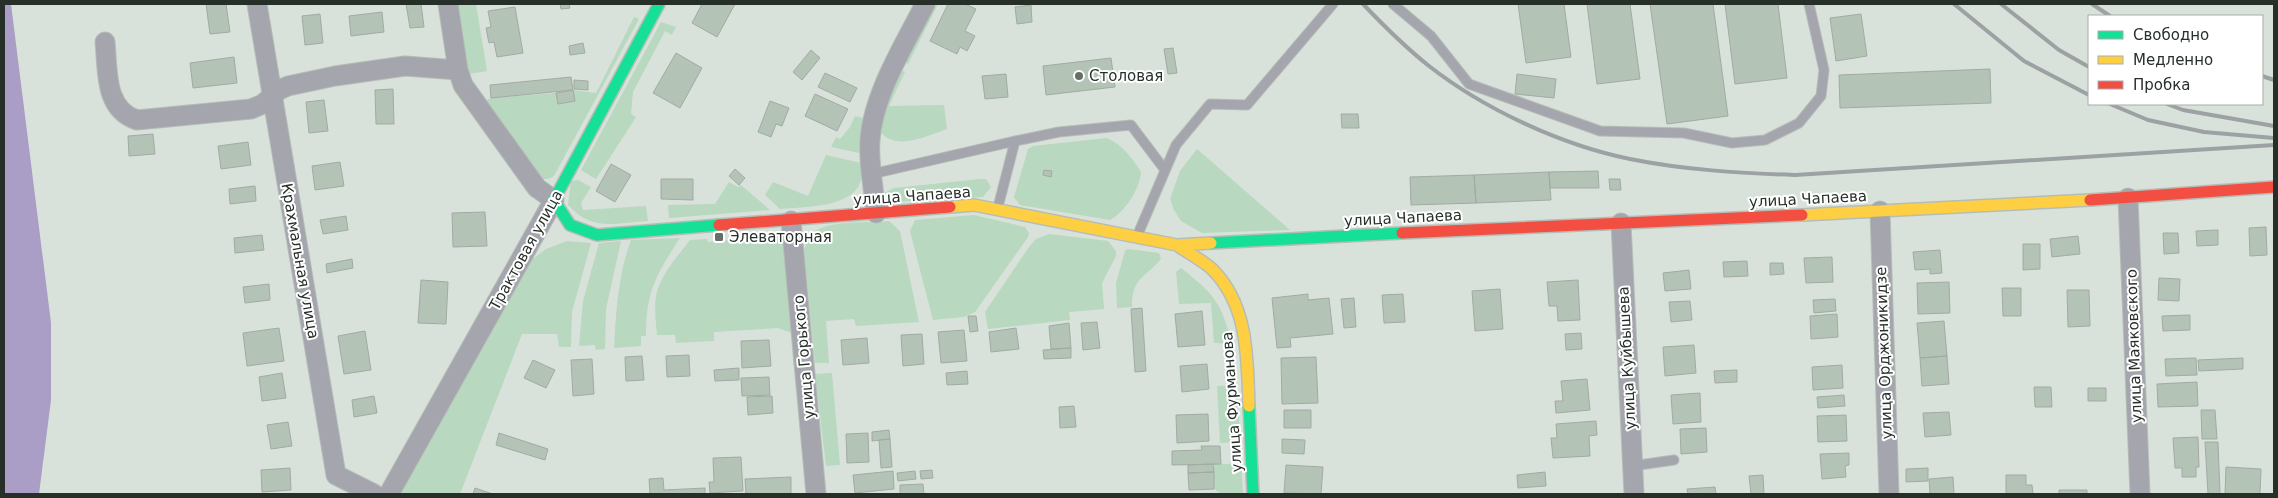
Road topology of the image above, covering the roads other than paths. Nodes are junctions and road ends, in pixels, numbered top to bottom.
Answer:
1 (257, 4) edge
2 (448, 4) edge
3 (659, 4) edge
4 (925, 4) edge
5 (1333, 4) edge
6 (1393, 4) edge
7 (1809, 4) edge
8 (105, 42) dead end
9 (458, 70) junction
10 (272, 98) junction
11 (1015, 141) junction
12 (1165, 170) junction
13 (872, 174) junction
14 (2274, 186) edge
15 (2128, 198) junction
16 (554, 200) junction
17 (997, 208) junction
18 (1880, 211) junction
19 (876, 213) junction
20 (791, 220) junction
21 (1621, 223) junction
22 (1136, 237) junction
23 (1177, 245) junction
24 (1674, 460) dead end
25 (1632, 466) junction
26 (362, 492) edge
27 (389, 494) edge
28 (816, 494) edge
29 (1253, 494) edge
30 (1634, 494) edge
31 (1889, 494) edge
32 (2140, 494) edge

1 - 10 street, Крахмальная улица
2 - 9 street
3 - 16 street, Трактовая улица
4 - 13 street
5 - 12 lane
6 - 7 lane
8 - 10 street
9 - 10 street
9 - 16 street
10 - 26 street, Крахмальная улица
11 - 12 lane
11 - 13 lane
11 - 17 lane
12 - 22 lane
13 - 19 street
14 - 15 street, улица Чапаева
15 - 18 street, улица Чапаева
15 - 32 street, улица Маяковского
16 - 20 street, улица Чапаева
16 - 27 street, Трактовая улица
17 - 19 street, улица Чапаева
17 - 22 street, улица Чапаева
18 - 21 street, улица Чапаева
18 - 31 street, улица Орджоникидзе
19 - 20 street, улица Чапаева
20 - 28 street, улица Горького
21 - 23 street, улица Чапаева
21 - 25 street, улица Куйбышева
22 - 23 street, улица Чапаева
23 - 29 street, улица Фурманова
24 - 25 lane
25 - 30 street, улица Куйбышева

